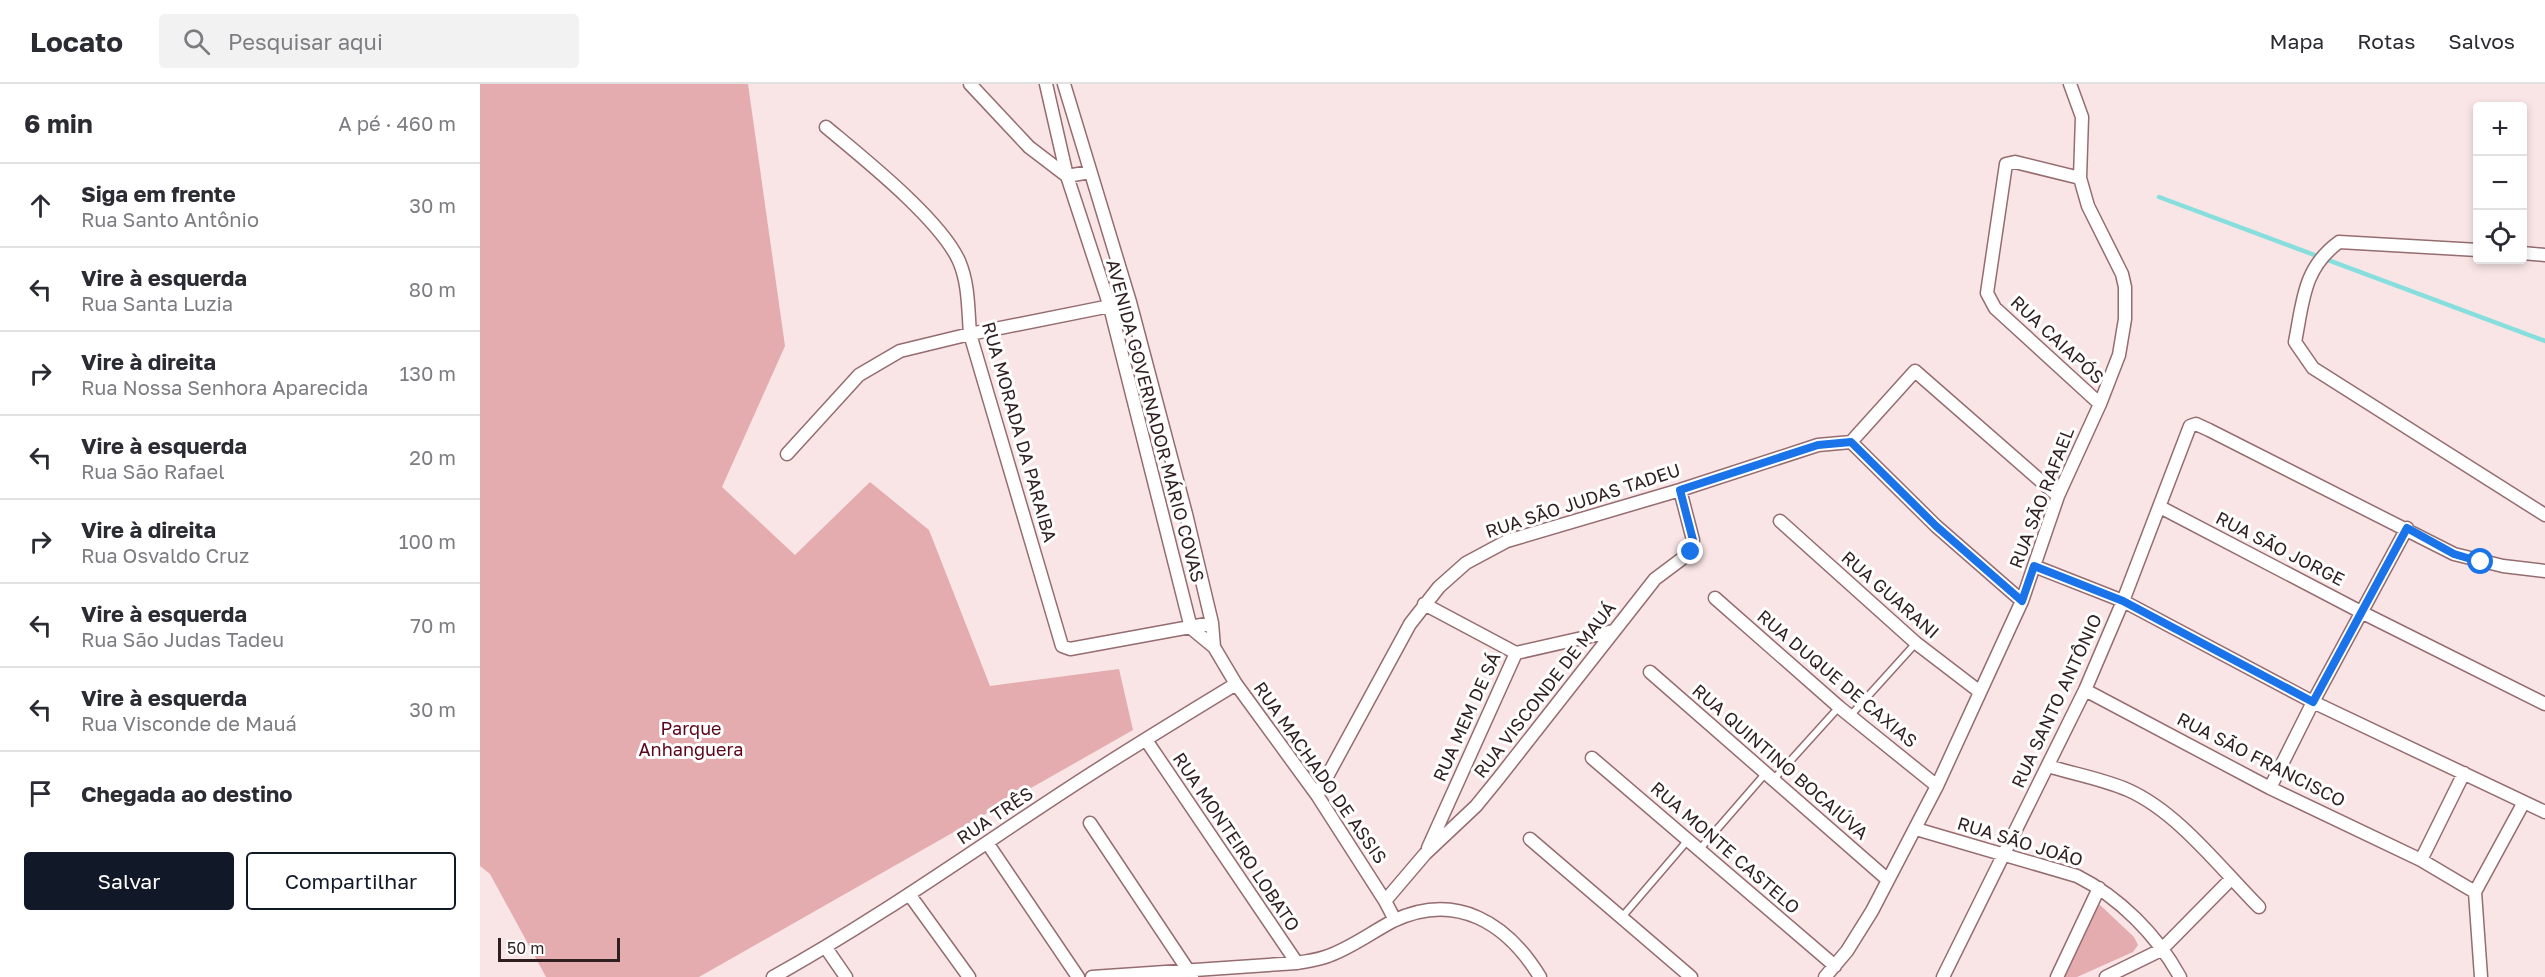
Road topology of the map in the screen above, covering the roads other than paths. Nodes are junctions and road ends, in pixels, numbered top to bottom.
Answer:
1 (970, 84) edge
2 (1046, 84) edge
3 (1064, 84) edge
4 (2070, 84) edge
5 (826, 127) dead end
6 (1090, 172) junction
7 (1067, 176) junction
8 (2080, 178) junction
9 (2473, 250) edge
10 (2527, 253) edge
11 (2545, 255) edge
12 (1130, 302) junction
13 (1110, 307) junction
14 (970, 334) junction
15 (2100, 404) junction
16 (1851, 442) junction
17 (787, 454) dead end
18 (1170, 459) junction
19 (1150, 464) junction
20 (1680, 490) junction
21 (2058, 496) junction
22 (2160, 507) junction
23 (2545, 515) edge
24 (1780, 521) dead end
25 (2407, 528) junction
26 (2034, 566) junction
27 (2545, 571) edge
28 (1715, 598) dead end
29 (2022, 601) junction
30 (2123, 601) junction
31 (1424, 604) junction
32 (2361, 612) junction
33 (1212, 623) junction
34 (1191, 628) junction
35 (1613, 632) junction
36 (1916, 643) junction
37 (1214, 647) junction
38 (1516, 653) junction
39 (1650, 672) dead end
40 (1236, 684) junction
41 (2085, 690) junction
42 (1980, 692) junction
43 (2313, 702) junction
44 (2545, 704) edge
45 (1839, 707) junction
46 (1850, 716) junction
47 (1146, 740) junction
48 (1592, 758) dead end
49 (2048, 766) junction
50 (2464, 773) junction
51 (1769, 777) junction
52 (1937, 786) junction
53 (2270, 788) junction
54 (1317, 795) junction
55 (2524, 802) junction
56 (2545, 812) edge
57 (1090, 823) dead end
58 (1916, 829) junction
59 (1530, 839) dead end
60 (1688, 840) junction
61 (988, 844) junction
62 (1699, 850) junction
63 (1425, 854) junction
64 (2004, 856) junction
65 (2421, 860) junction
66 (2231, 879) junction
67 (1888, 880) junction
68 (2100, 888) junction
69 (2475, 892) junction
70 (909, 894) junction
71 (1385, 901) junction
72 (2259, 907) dead end
73 (1622, 917) junction
74 (1395, 920) junction
75 (826, 948) junction
76 (2162, 950) junction
77 (1297, 963) junction
78 (1835, 966) junction
79 (1191, 974) edge
80 (773, 977) edge
81 (846, 977) edge
82 (969, 977) edge
83 (1078, 977) edge
84 (1092, 977) edge
85 (1540, 977) edge
86 (1691, 977) edge
87 (1825, 977) edge
88 (1943, 977) edge
89 (2057, 977) edge
90 (2106, 977) edge
91 (2180, 977) edge
92 (2481, 977) edge

1 - 7 street
2 - 7 street, AVENIDA GOVERNADOR MÁRIO COVAS
3 - 6 street, AVENIDA GOVERNADOR MÁRIO COVAS
4 - 8 street, RUA SÃO RAFAEL
5 - 14 street, RUA MORADA DA PARAIBA
6 - 7 street
6 - 12 street, AVENIDA GOVERNADOR MÁRIO COVAS
7 - 13 street, AVENIDA GOVERNADOR MÁRIO COVAS
8 - 15 street, RUA SÃO RAFAEL
8 - 15 street, RUA CAIAPÓS
9 - 23 street
10 - 11 street
12 - 13 street
12 - 18 street, AVENIDA GOVERNADOR MÁRIO COVAS
13 - 14 street
13 - 19 street, AVENIDA GOVERNADOR MÁRIO COVAS
14 - 17 street
14 - 34 street, RUA MORADA DA PARAIBA
15 - 21 street, RUA SÃO RAFAEL
16 - 20 street, RUA SÃO JUDAS TADEU
16 - 21 street
16 - 29 street
18 - 19 street
18 - 33 street, AVENIDA GOVERNADOR MÁRIO COVAS
19 - 34 street, AVENIDA GOVERNADOR MÁRIO COVAS
20 - 31 street, RUA SÃO JUDAS TADEU
20 - 35 street, RUA VISCONDE DE MAUÁ
21 - 26 street, RUA SÃO RAFAEL
22 - 25 street, RUA SANTO ANTÔNIO
22 - 30 street, RUA SANTO ANTÔNIO
22 - 32 street, RUA SÃO JORGE
24 - 36 street, RUA GUARANI
25 - 27 street, RUA SANTO ANTÔNIO
25 - 32 street
26 - 29 street, RUA SÃO RAFAEL
26 - 30 street
28 - 45 street, RUA DUQUE DE CAXIAS
29 - 42 street, RUA SÃO RAFAEL
30 - 41 street, RUA SANTO ANTÔNIO
30 - 43 street
31 - 38 street
31 - 54 street, RUA SÃO JUDAS TADEU
32 - 43 street
32 - 44 street, RUA SÃO JORGE
33 - 34 street, RUA MORADA DA PARAIBA
33 - 37 street, RUA MACHADO DE ASSIS
34 - 37 street, RUA MACHADO DE ASSIS
35 - 38 street, RUA MEM DE SÁ
35 - 63 street, RUA VISCONDE DE MAUÁ
36 - 42 street, RUA GUARANI
36 - 46 lane
37 - 40 street, RUA MACHADO DE ASSIS
38 - 63 street, RUA MEM DE SÁ
39 - 51 street, RUA QUINTINO BOCAIÚVA
40 - 47 street, RUA TRÊS
40 - 54 street, RUA MACHADO DE ASSIS
41 - 49 street, RUA SANTO ANTÔNIO
41 - 53 street, RUA SÃO FRANCISCO
42 - 52 street, RUA SÃO RAFAEL
43 - 50 street
43 - 53 street
45 - 46 street, RUA DUQUE DE CAXIAS
45 - 51 lane
46 - 52 street, RUA DUQUE DE CAXIAS
47 - 61 street, RUA TRÊS
47 - 77 street, RUA MONTEIRO LOBATO
48 - 60 street, RUA MONTE CASTELO
49 - 64 street, RUA SANTO ANTÔNIO
49 - 66 street
50 - 55 street
50 - 65 street
51 - 62 lane
51 - 67 street, RUA QUINTINO BOCAIÚVA
52 - 58 street, RUA SÃO RAFAEL
53 - 65 street, RUA SÃO FRANCISCO
54 - 71 street, RUA MACHADO DE ASSIS
55 - 56 street
55 - 69 street
57 - 79 street
58 - 64 street, RUA SÃO JOÃO
58 - 67 street, RUA SÃO RAFAEL
59 - 73 street
60 - 62 street, RUA MONTE CASTELO
60 - 73 lane
61 - 70 street, RUA TRÊS
61 - 83 street
62 - 78 street, RUA MONTE CASTELO
63 - 71 street, RUA VISCONDE DE MAUÁ
64 - 68 street, RUA SÃO JOÃO
64 - 88 street, RUA SANTO ANTÔNIO
65 - 69 street, RUA SÃO FRANCISCO
66 - 72 street
66 - 76 street
67 - 78 street, RUA SÃO RAFAEL
68 - 76 street, RUA SÃO JOÃO
68 - 89 street
69 - 92 street
70 - 75 street, RUA TRÊS
70 - 82 street
71 - 74 street, RUA MACHADO DE ASSIS
73 - 86 street
74 - 77 street
74 - 85 street
75 - 80 street, RUA TRÊS
75 - 81 street
76 - 90 street
76 - 91 street, RUA SÃO JOÃO
77 - 79 street
78 - 87 street, RUA SÃO RAFAEL
79 - 84 street

